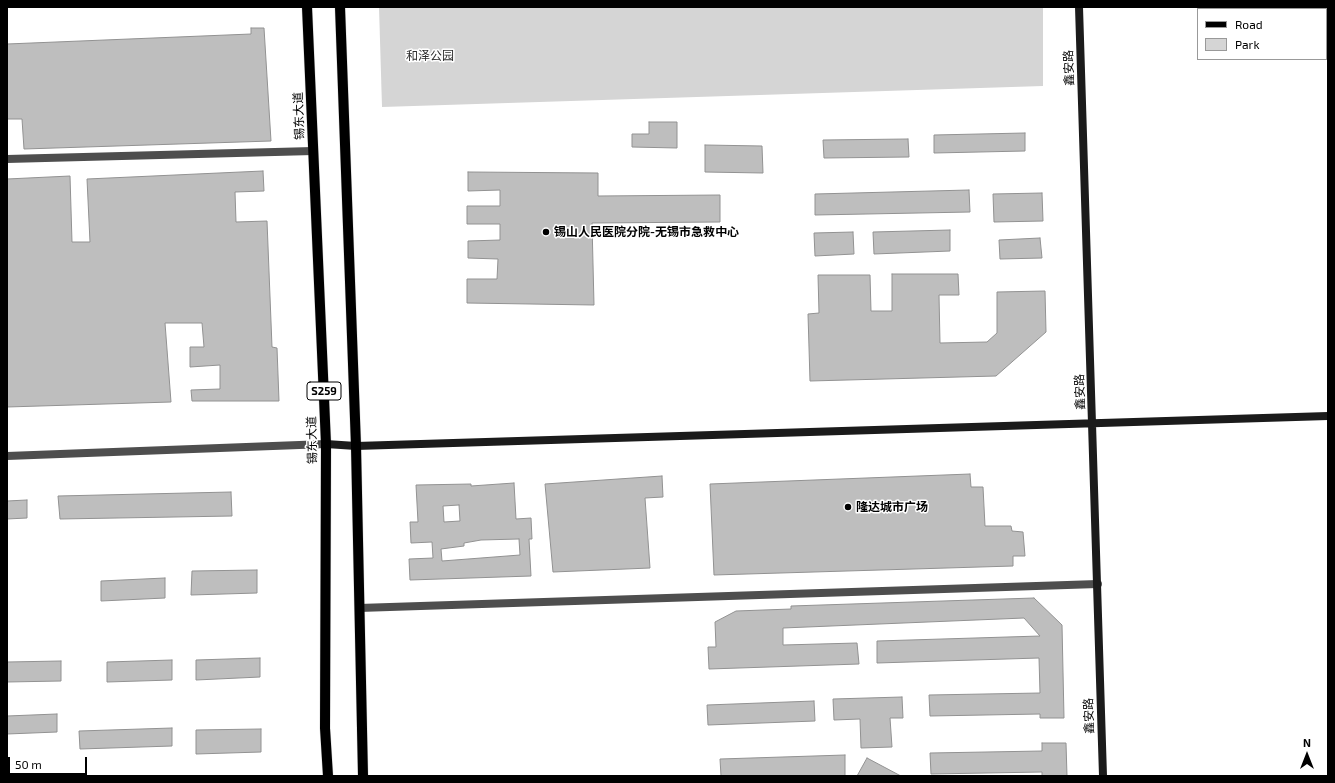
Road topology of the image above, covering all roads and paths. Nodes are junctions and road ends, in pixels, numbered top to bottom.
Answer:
1 (307, 7) edge
2 (340, 7) edge
3 (1079, 7) edge
4 (313, 151) junction
5 (7, 159) edge
6 (1328, 416) edge
7 (1093, 424) junction
8 (326, 444) junction
9 (356, 446) junction
10 (7, 456) edge
11 (1098, 584) junction
12 (359, 608) junction
13 (328, 776) edge
14 (363, 776) edge
15 (1103, 776) edge

1 - 4 main road, 锡东大道 / S259
2 - 9 main road, S259
3 - 7 street, 鑫安路
4 - 5 street
4 - 8 main road, 锡东大道 / S259
6 - 7 street
7 - 9 street
7 - 11 street, 鑫安路
8 - 9 street
8 - 10 street
8 - 13 main road, 锡东大道 / S259
9 - 12 main road, S259
11 - 12 street
11 - 15 street, 鑫安路
12 - 14 main road, S259

